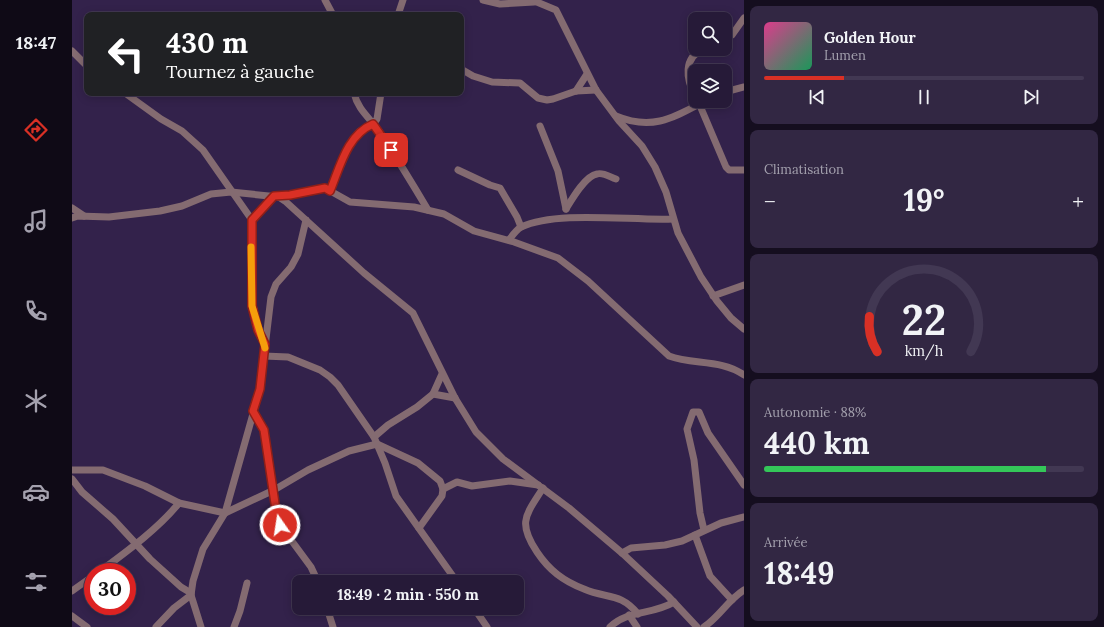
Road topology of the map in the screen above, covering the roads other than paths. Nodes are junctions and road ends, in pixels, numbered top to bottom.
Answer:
1 (325, 0) edge
2 (403, 0) edge
3 (483, 0) edge
4 (533, 1) edge
5 (331, 12) edge
6 (399, 12) edge
7 (744, 18) edge
8 (732, 35) edge
9 (73, 53) edge
10 (84, 63) edge
11 (464, 71) edge
12 (587, 74) junction
13 (744, 87) edge
14 (596, 90) junction
15 (732, 90) edge
16 (576, 91) junction
17 (129, 96) edge
18 (355, 96) edge
19 (381, 96) edge
20 (692, 108) edge
21 (703, 108) edge
22 (616, 116) junction
23 (373, 124) junction
24 (540, 126) dead end
25 (458, 170) dead end
26 (744, 170) edge
27 (616, 180) dead end
28 (330, 191) junction
29 (231, 192) junction
30 (276, 197) junction
31 (72, 208) edge
32 (428, 210) junction
33 (566, 210) junction
34 (84, 216) junction
35 (72, 218) edge
36 (570, 218) junction
37 (673, 219) junction
38 (252, 220) junction
39 (306, 220) junction
40 (558, 220) junction
41 (521, 227) junction
42 (509, 240) junction
43 (744, 284) edge
44 (713, 296) junction
45 (744, 329) edge
46 (265, 344) junction
47 (264, 356) junction
48 (442, 374) junction
49 (744, 375) edge
50 (433, 394) junction
51 (455, 398) junction
52 (253, 411) junction
53 (374, 437) junction
54 (377, 444) junction
55 (72, 470) edge
56 (272, 478) junction
57 (72, 479) edge
58 (287, 482) junction
59 (744, 485) edge
60 (541, 487) junction
61 (443, 489) junction
62 (274, 490) junction
63 (179, 502) junction
64 (225, 513) junction
65 (744, 517) edge
66 (419, 528) junction
67 (704, 530) junction
68 (695, 535) junction
69 (134, 544) junction
70 (622, 553) junction
71 (110, 563) edge
72 (315, 575) edge
73 (453, 575) edge
74 (84, 582) edge
75 (247, 583) dead end
76 (744, 590) edge
77 (72, 591) edge
78 (191, 594) junction
79 (732, 600) junction
80 (674, 602) junction
81 (638, 614) junction
82 (329, 615) edge
83 (479, 615) edge
84 (629, 615) junction
85 (72, 616) edge
86 (87, 627) edge
87 (156, 627) edge
88 (201, 627) edge
89 (234, 627) edge
90 (333, 627) edge
91 (487, 627) edge
92 (610, 627) edge
93 (637, 627) edge
94 (697, 627) edge
95 (704, 627) edge

1 - 5 street
2 - 6 street
3 - 4 street
4 - 12 street
7 - 8 street
9 - 10 street
11 - 16 street
12 - 14 street
12 - 16 street
13 - 15 street
14 - 16 street
14 - 22 street
17 - 29 street
18 - 23 street
19 - 23 street
20 - 22 street
21 - 26 street
22 - 37 street
23 - 28 street
23 - 32 street
24 - 33 street
25 - 41 street
27 - 33 street
28 - 30 street
28 - 32 street
29 - 30 street
29 - 34 street
29 - 38 street
30 - 38 street
30 - 39 street
31 - 34 street
32 - 42 street
33 - 36 street
33 - 40 street
34 - 35 street
36 - 37 street
36 - 40 street
37 - 44 street
38 - 46 street
39 - 46 street
39 - 48 street
40 - 41 street
41 - 42 street
42 - 49 street
43 - 44 street
44 - 45 street
46 - 47 street
47 - 52 street
47 - 53 street
48 - 50 street
48 - 51 street
50 - 51 street
50 - 53 street
51 - 60 street
52 - 56 street
52 - 64 street
53 - 54 street
54 - 58 street
54 - 61 street
54 - 66 street
55 - 63 street
56 - 58 street
56 - 62 street
57 - 69 street
58 - 62 street
59 - 67 street
60 - 61 street
60 - 70 street
60 - 81 street
61 - 66 street
62 - 64 street
62 - 72 street
63 - 64 street
63 - 69 street
64 - 78 street
65 - 67 street
66 - 73 street
67 - 68 street
68 - 70 street
68 - 79 street
69 - 71 street
69 - 78 street
70 - 80 street
74 - 77 street
75 - 89 street
76 - 79 street
78 - 87 street
78 - 88 street
79 - 95 street
80 - 81 street
80 - 94 street
81 - 84 street
82 - 90 street
83 - 91 street
84 - 92 street
84 - 93 street
85 - 86 street

